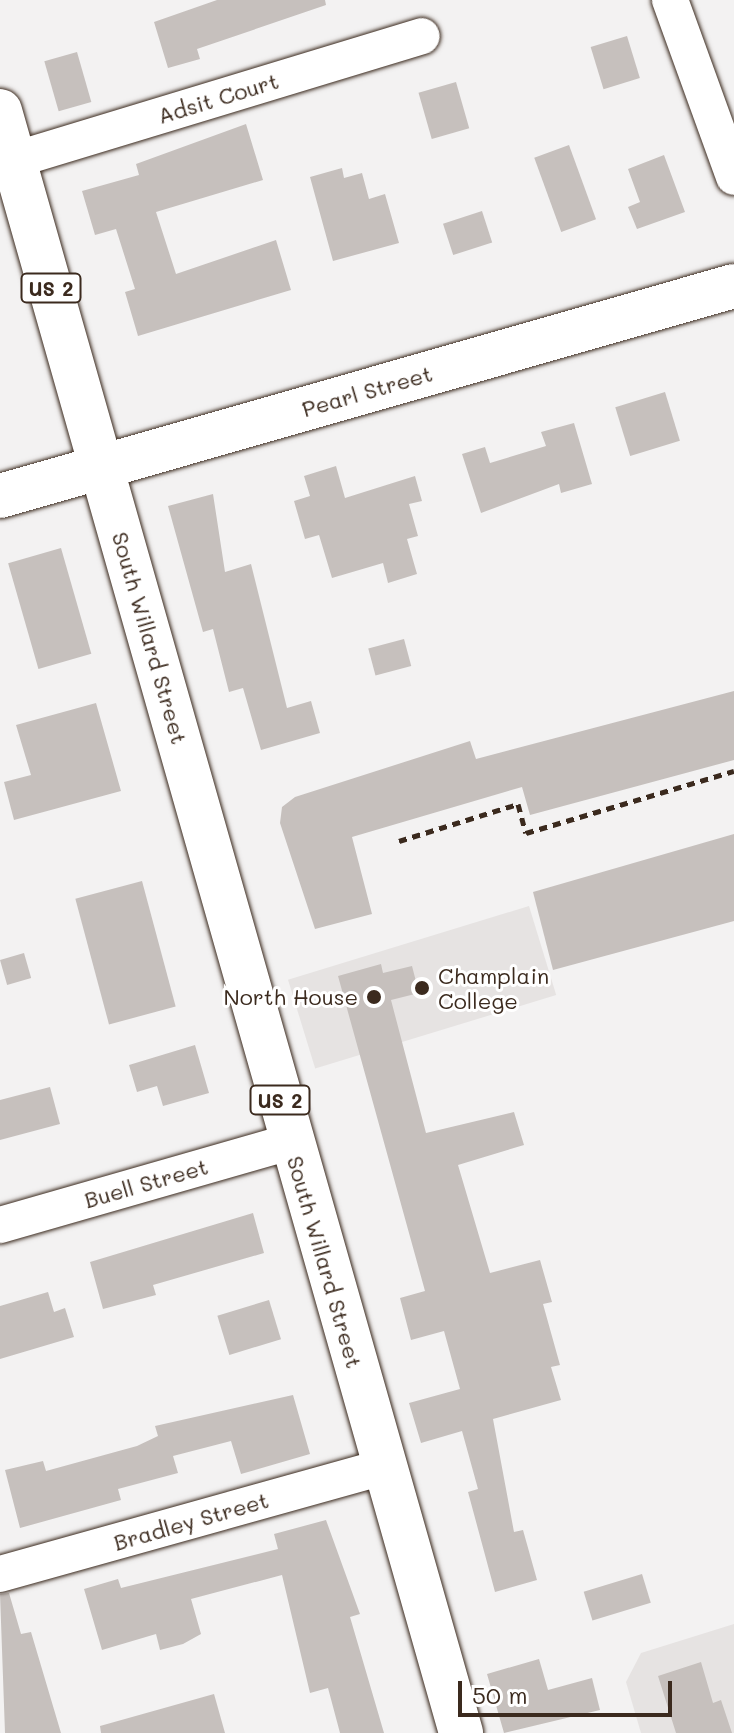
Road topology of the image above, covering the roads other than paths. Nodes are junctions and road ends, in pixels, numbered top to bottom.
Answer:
1 (670, 0) edge
2 (422, 36) dead end
3 (0, 111) edge
4 (14, 160) junction
5 (734, 177) edge
6 (734, 286) edge
7 (101, 466) junction
8 (0, 496) edge
9 (292, 1141) junction
10 (0, 1225) edge
11 (383, 1467) junction
12 (0, 1574) edge
13 (461, 1733) edge

1 - 5 street
2 - 4 street, Adsit Court
3 - 4 main road, US 2
4 - 7 main road, US 2
6 - 7 main road, Pearl Street
7 - 8 main road, Pearl Street
7 - 9 main road, South Willard Street / US 2
9 - 10 street, Buell Street
9 - 11 main road, South Willard Street / US 2
11 - 12 street, Bradley Street
11 - 13 main road, South Willard Street / US 2

